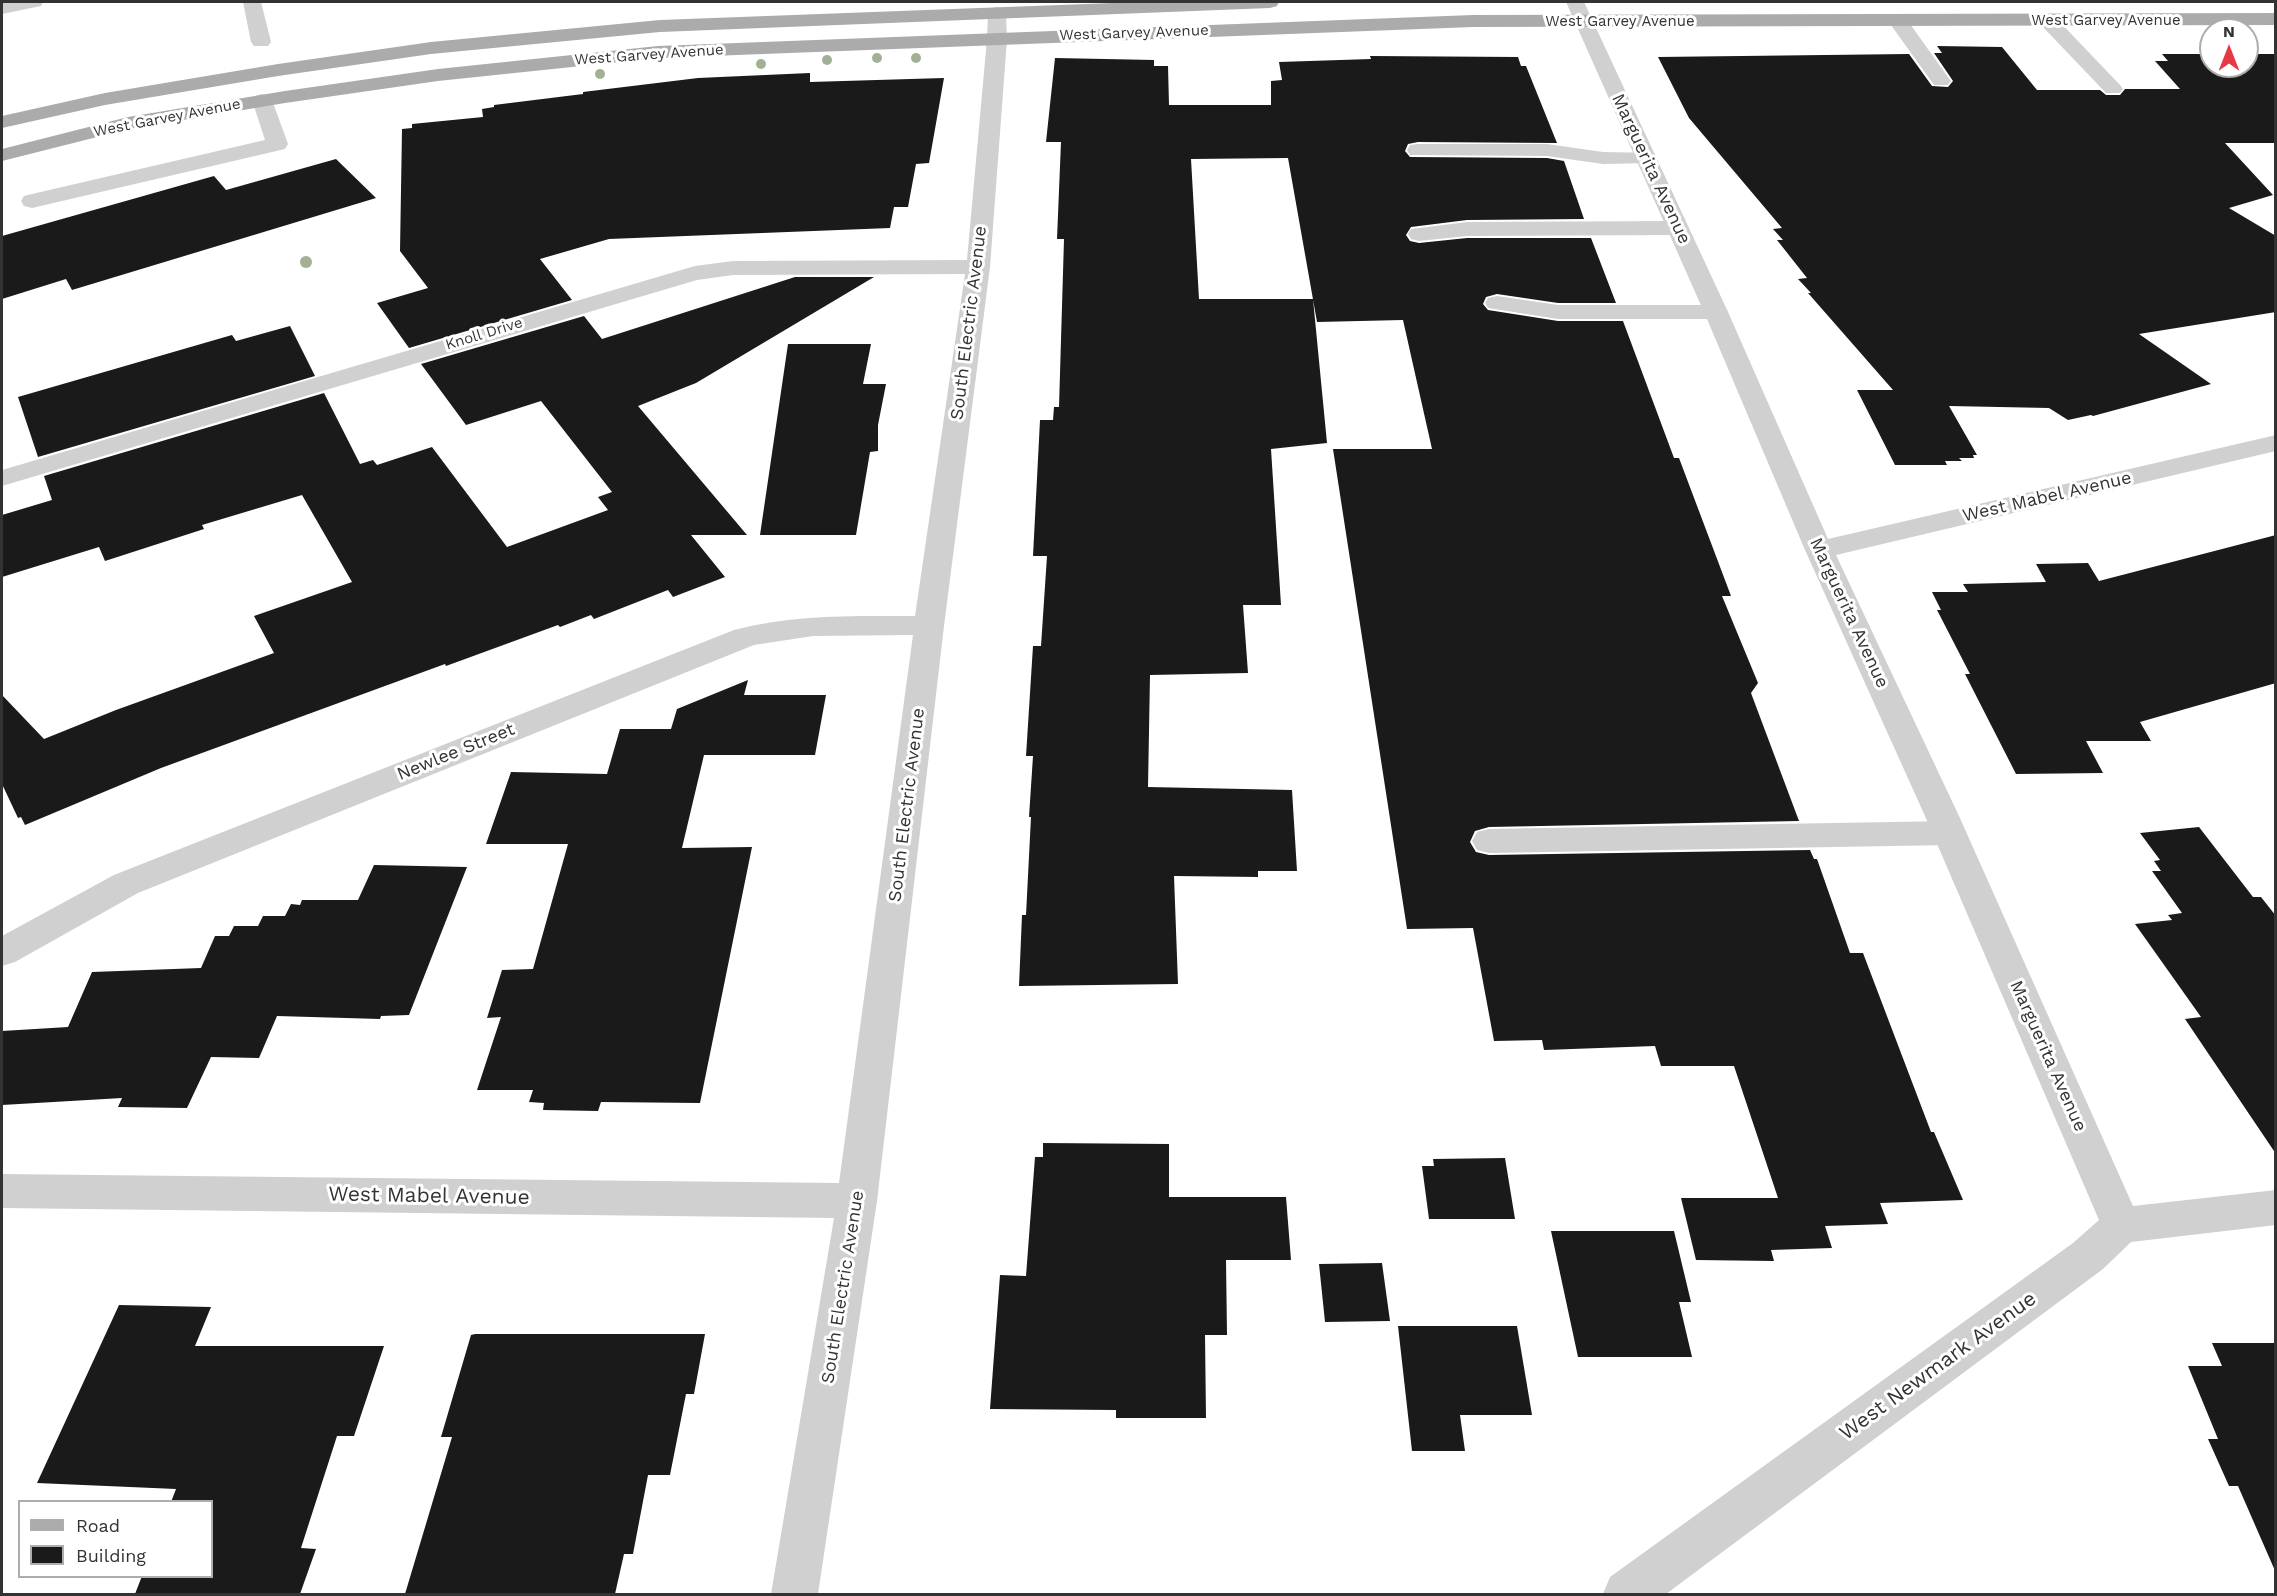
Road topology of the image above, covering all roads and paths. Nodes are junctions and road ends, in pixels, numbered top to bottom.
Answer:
1 (34, 2) edge
2 (252, 2) edge
3 (1270, 2) edge
4 (2043, 2) edge
5 (2, 8) edge
6 (1579, 12) edge
7 (997, 13) junction
8 (2276, 19) edge
9 (1898, 21) junction
10 (2054, 21) junction
11 (997, 39) junction
12 (261, 42) dead end
13 (278, 70) junction
14 (1941, 81) dead end
15 (2113, 89) dead end
16 (285, 97) junction
17 (262, 100) junction
18 (2, 122) edge
19 (1626, 142) junction
20 (1418, 150) dead end
21 (1547, 150) junction
22 (2, 155) edge
23 (32, 201) dead end
24 (1678, 228) junction
25 (1419, 234) dead end
26 (978, 267) junction
27 (1497, 303) dead end
28 (1716, 312) junction
29 (2276, 443) edge
30 (2, 478) edge
31 (1819, 550) junction
32 (929, 626) junction
33 (1949, 832) junction
34 (1489, 841) dead end
35 (2, 952) edge
36 (2, 1191) edge
37 (857, 1201) junction
38 (2276, 1207) edge
39 (2121, 1225) junction
40 (794, 1594) edge
41 (1627, 1594) edge

1 - 5 street
2 - 12 street
3 - 7 main road, West Garvey Avenue
4 - 10 main road
6 - 9 main road, West Garvey Avenue
6 - 11 main road, West Garvey Avenue
6 - 19 street, Marguerita Avenue
7 - 11 street, South Electric Avenue
7 - 13 main road, West Garvey Avenue
8 - 10 main road, West Garvey Avenue
9 - 10 main road, West Garvey Avenue
9 - 14 street
10 - 15 street
11 - 16 main road, West Garvey Avenue
11 - 26 street, South Electric Avenue
13 - 16 main road
13 - 18 main road, West Garvey Avenue
16 - 17 main road, West Garvey Avenue
17 - 22 main road, West Garvey Avenue
17 - 23 street
19 - 21 street
19 - 21 street
19 - 24 street, Marguerita Avenue
20 - 21 street
24 - 25 street
24 - 28 street, Marguerita Avenue
26 - 30 street, Knoll Drive
26 - 32 street, South Electric Avenue
27 - 28 street
28 - 31 street, Marguerita Avenue
29 - 31 street, West Mabel Avenue
31 - 33 street, Marguerita Avenue
32 - 35 street, Newlee Street
32 - 37 street, South Electric Avenue
33 - 34 street
33 - 39 street, Marguerita Avenue
36 - 37 street, West Mabel Avenue
37 - 40 street, South Electric Avenue
38 - 39 street
39 - 41 street, West Newmark Avenue

